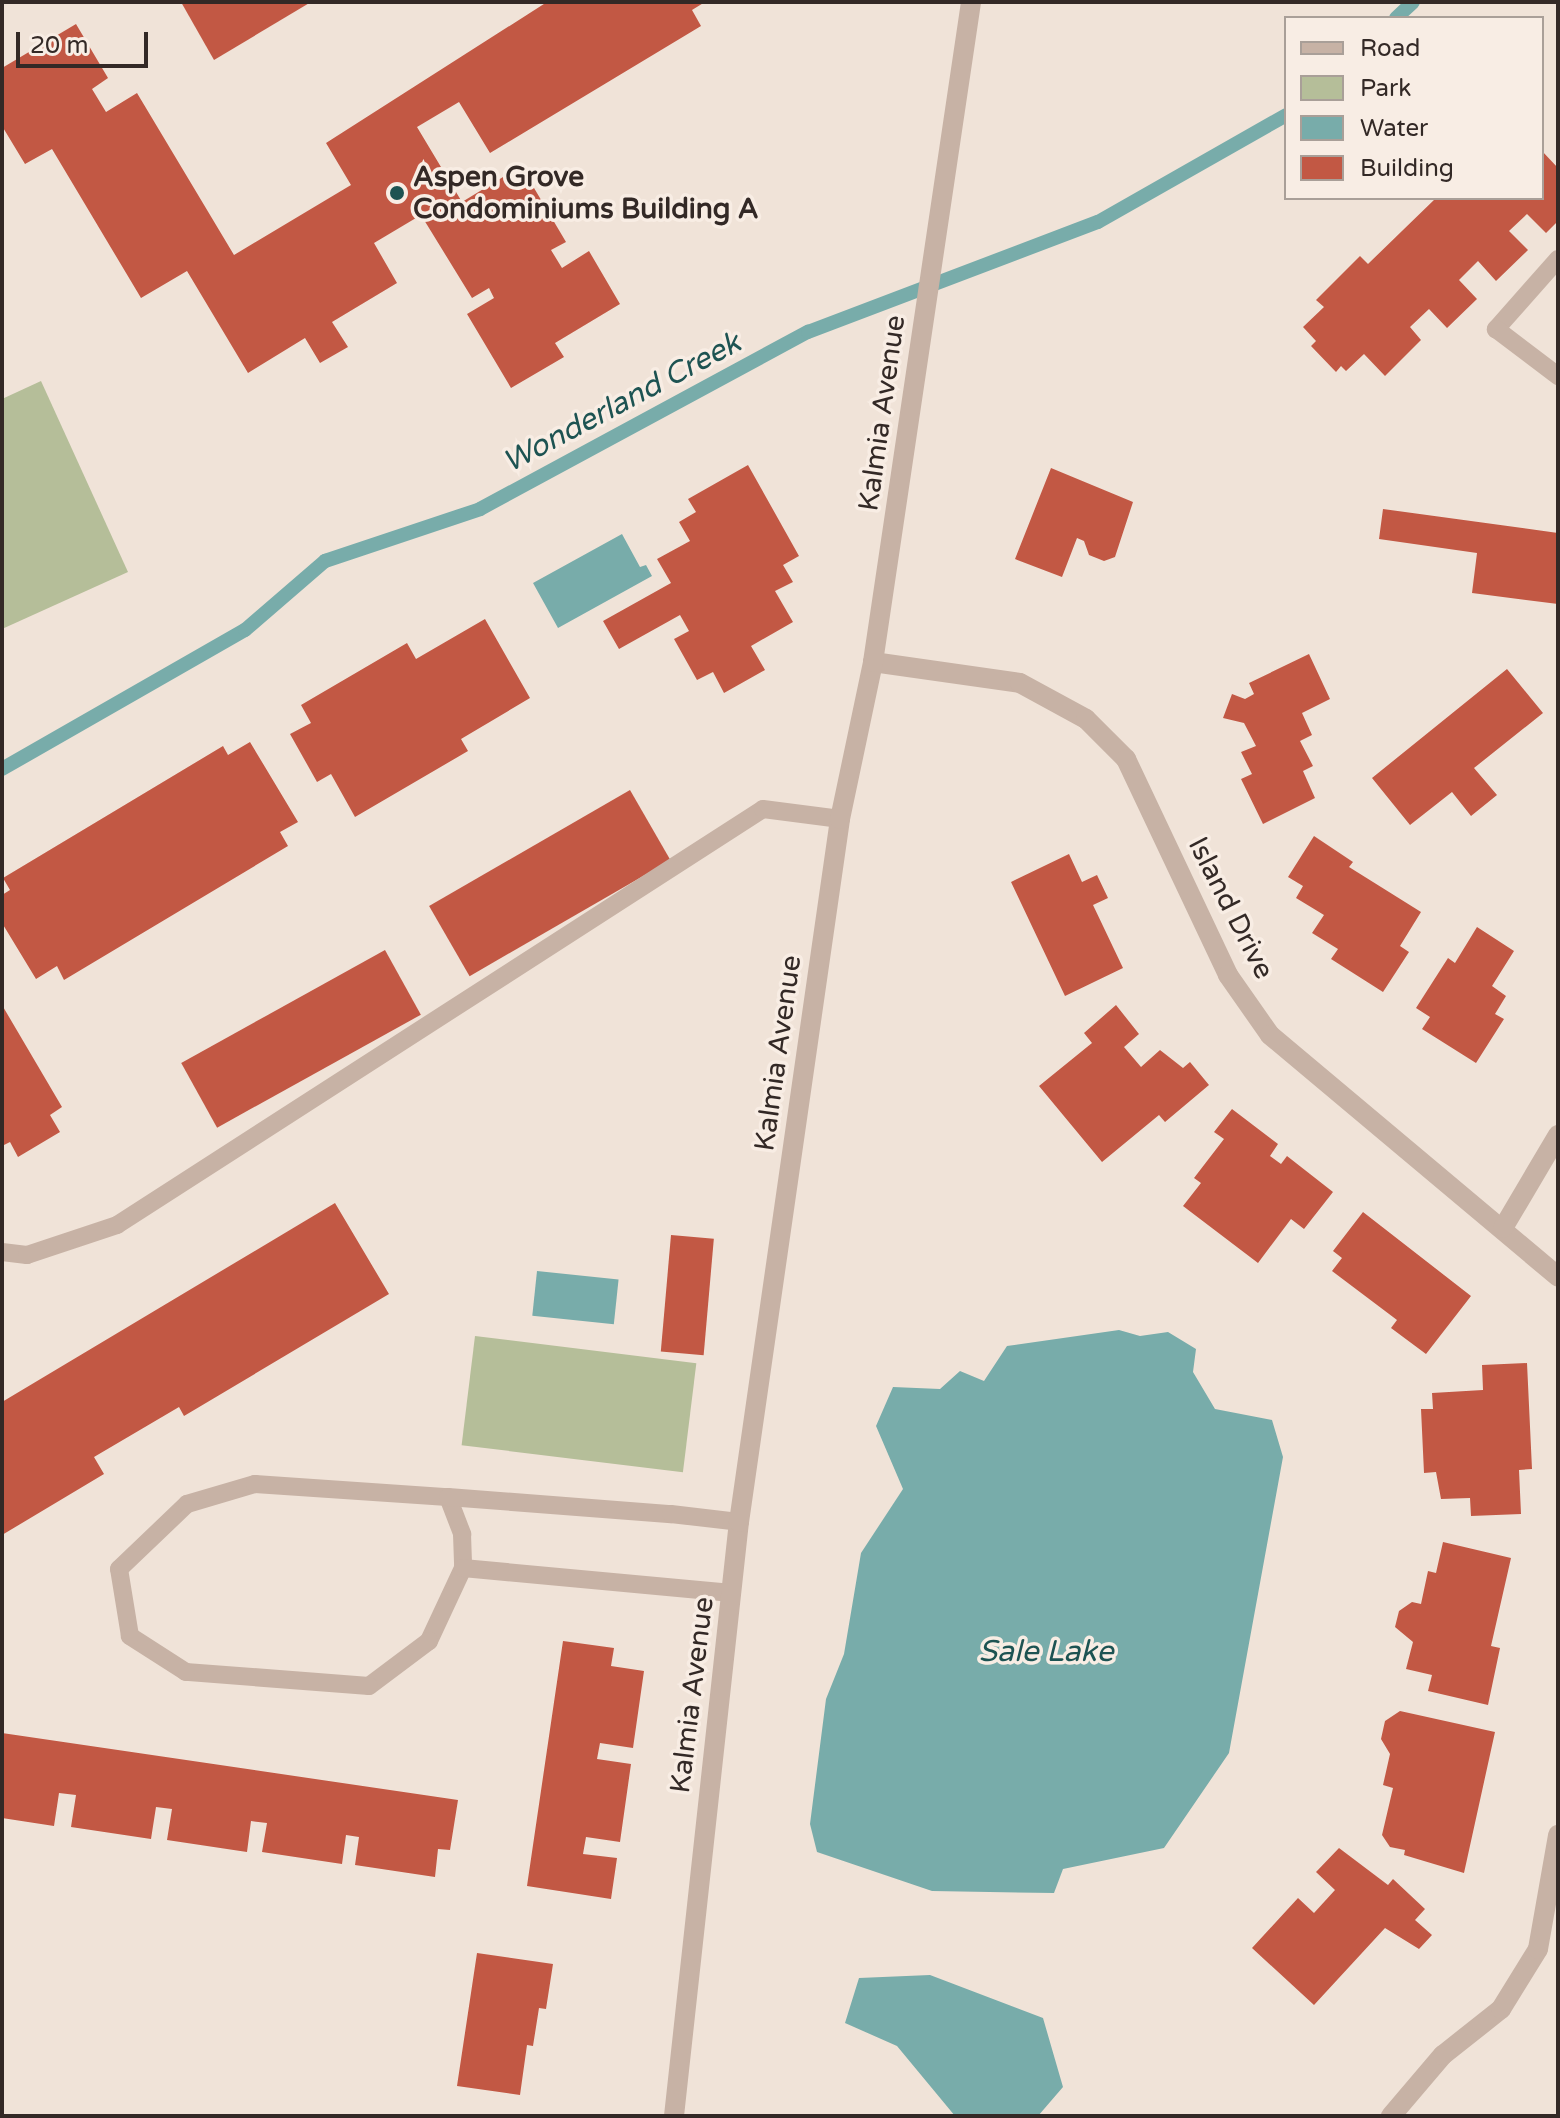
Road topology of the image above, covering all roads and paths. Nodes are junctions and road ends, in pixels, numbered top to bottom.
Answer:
1 (971, 2) edge
2 (1558, 259) edge
3 (1558, 376) edge
4 (873, 662) junction
5 (840, 819) junction
6 (1558, 1135) edge
7 (1503, 1228) junction
8 (2, 1252) edge
9 (1558, 1277) edge
10 (448, 1497) junction
11 (739, 1522) junction
12 (463, 1568) junction
13 (732, 1593) junction
14 (1558, 1835) edge
15 (674, 2116) edge
16 (1391, 2116) edge

1 - 4 street, Kalmia Avenue
2 - 3 lane
4 - 5 street, Kalmia Avenue
4 - 7 street, Island Drive
5 - 8 lane
5 - 11 street, Kalmia Avenue
6 - 7 street
7 - 9 street, Island Drive
10 - 11 lane
10 - 12 lane
10 - 12 lane
11 - 13 street, Kalmia Avenue
12 - 13 lane
13 - 15 street, Kalmia Avenue
14 - 16 street

